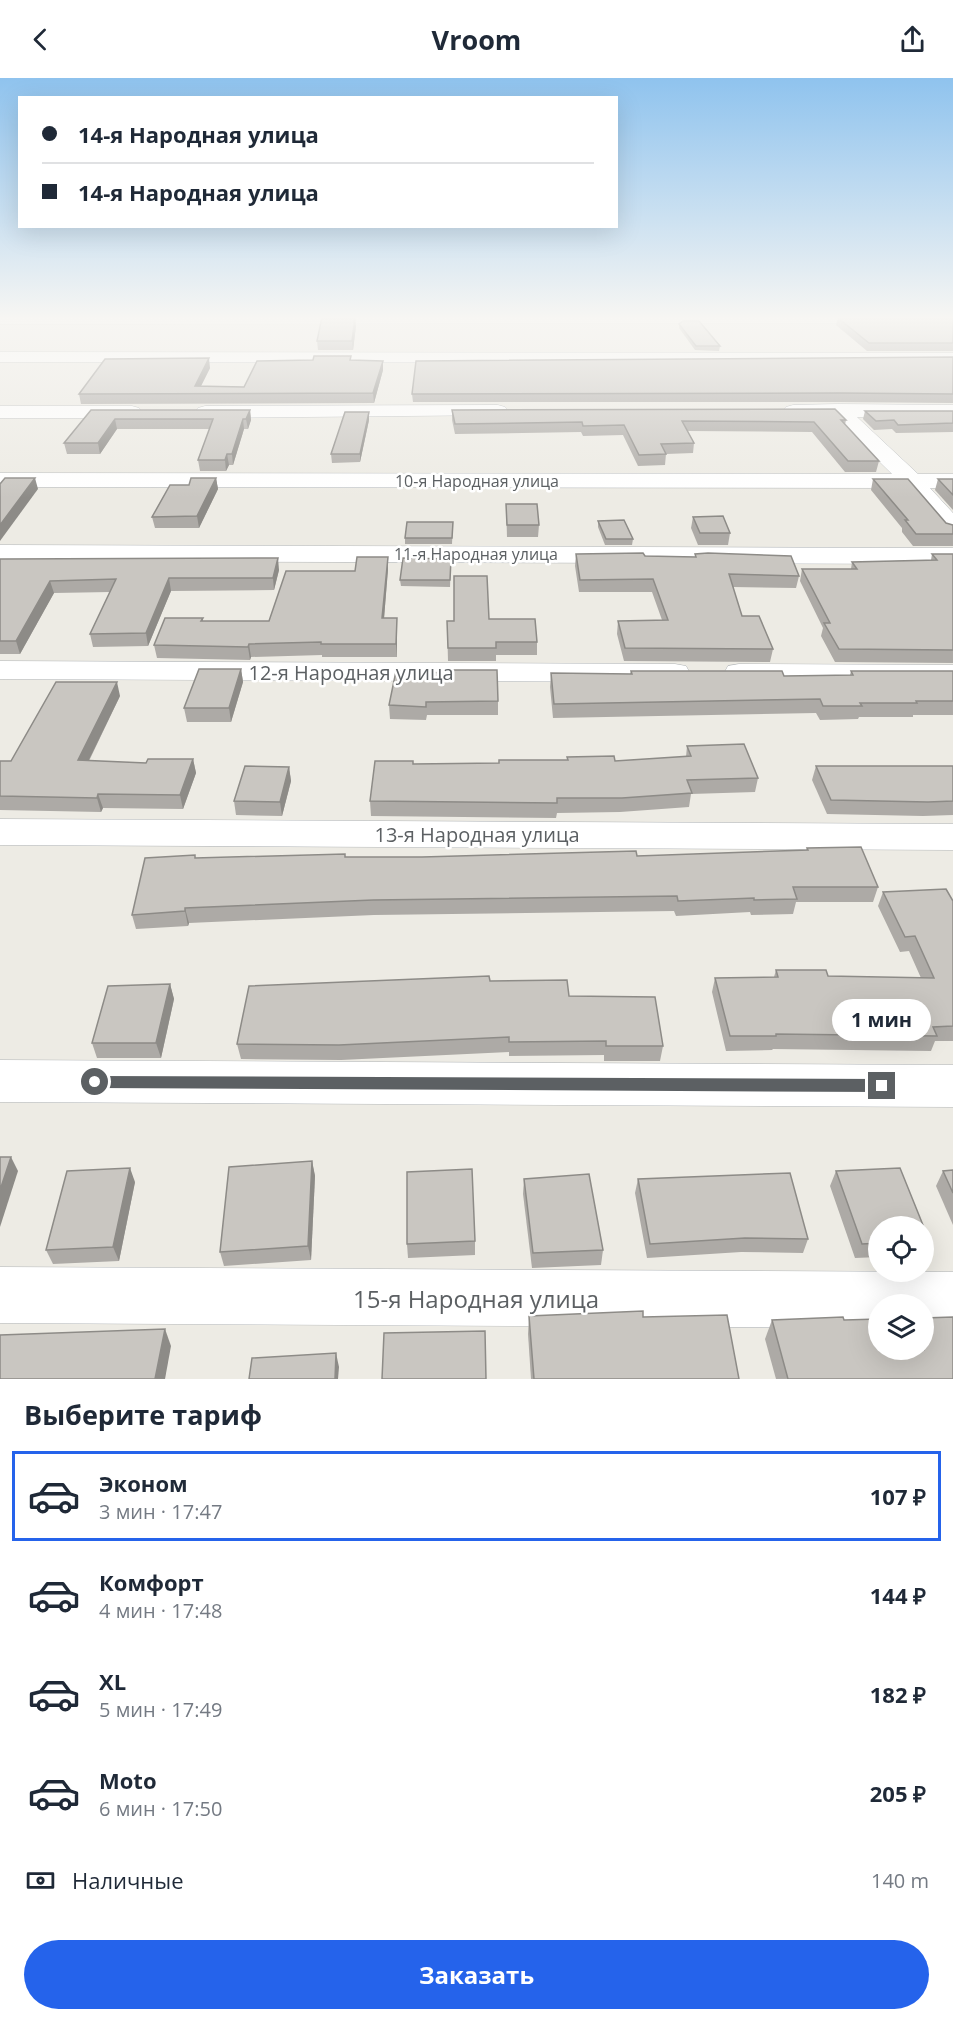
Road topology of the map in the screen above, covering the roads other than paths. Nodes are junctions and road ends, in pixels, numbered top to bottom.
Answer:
1 (838, 410) junction
2 (515, 411) edge
3 (778, 411) edge
4 (953, 411) edge
5 (0, 412) edge
6 (156, 412) edge
7 (192, 412) edge
8 (0, 480) edge
9 (912, 481) junction
10 (953, 481) edge
11 (953, 528) edge
12 (0, 553) edge
13 (953, 556) edge
14 (0, 670) edge
15 (953, 674) edge
16 (0, 832) edge
17 (953, 837) edge
18 (0, 1081) edge
19 (953, 1086) edge
20 (0, 1295) edge
21 (953, 1300) edge

1 - 3 street
1 - 4 street
1 - 9 street
2 - 7 street
5 - 6 street
8 - 9 street, 10-я Народная улица
9 - 10 street, 10-я Народная улица
9 - 11 street
12 - 13 street, 11-я Народная улица
14 - 15 street, 12-я Народная улица
16 - 17 street, 13-я Народная улица
18 - 19 street
20 - 21 street, 15-я Народная улица

